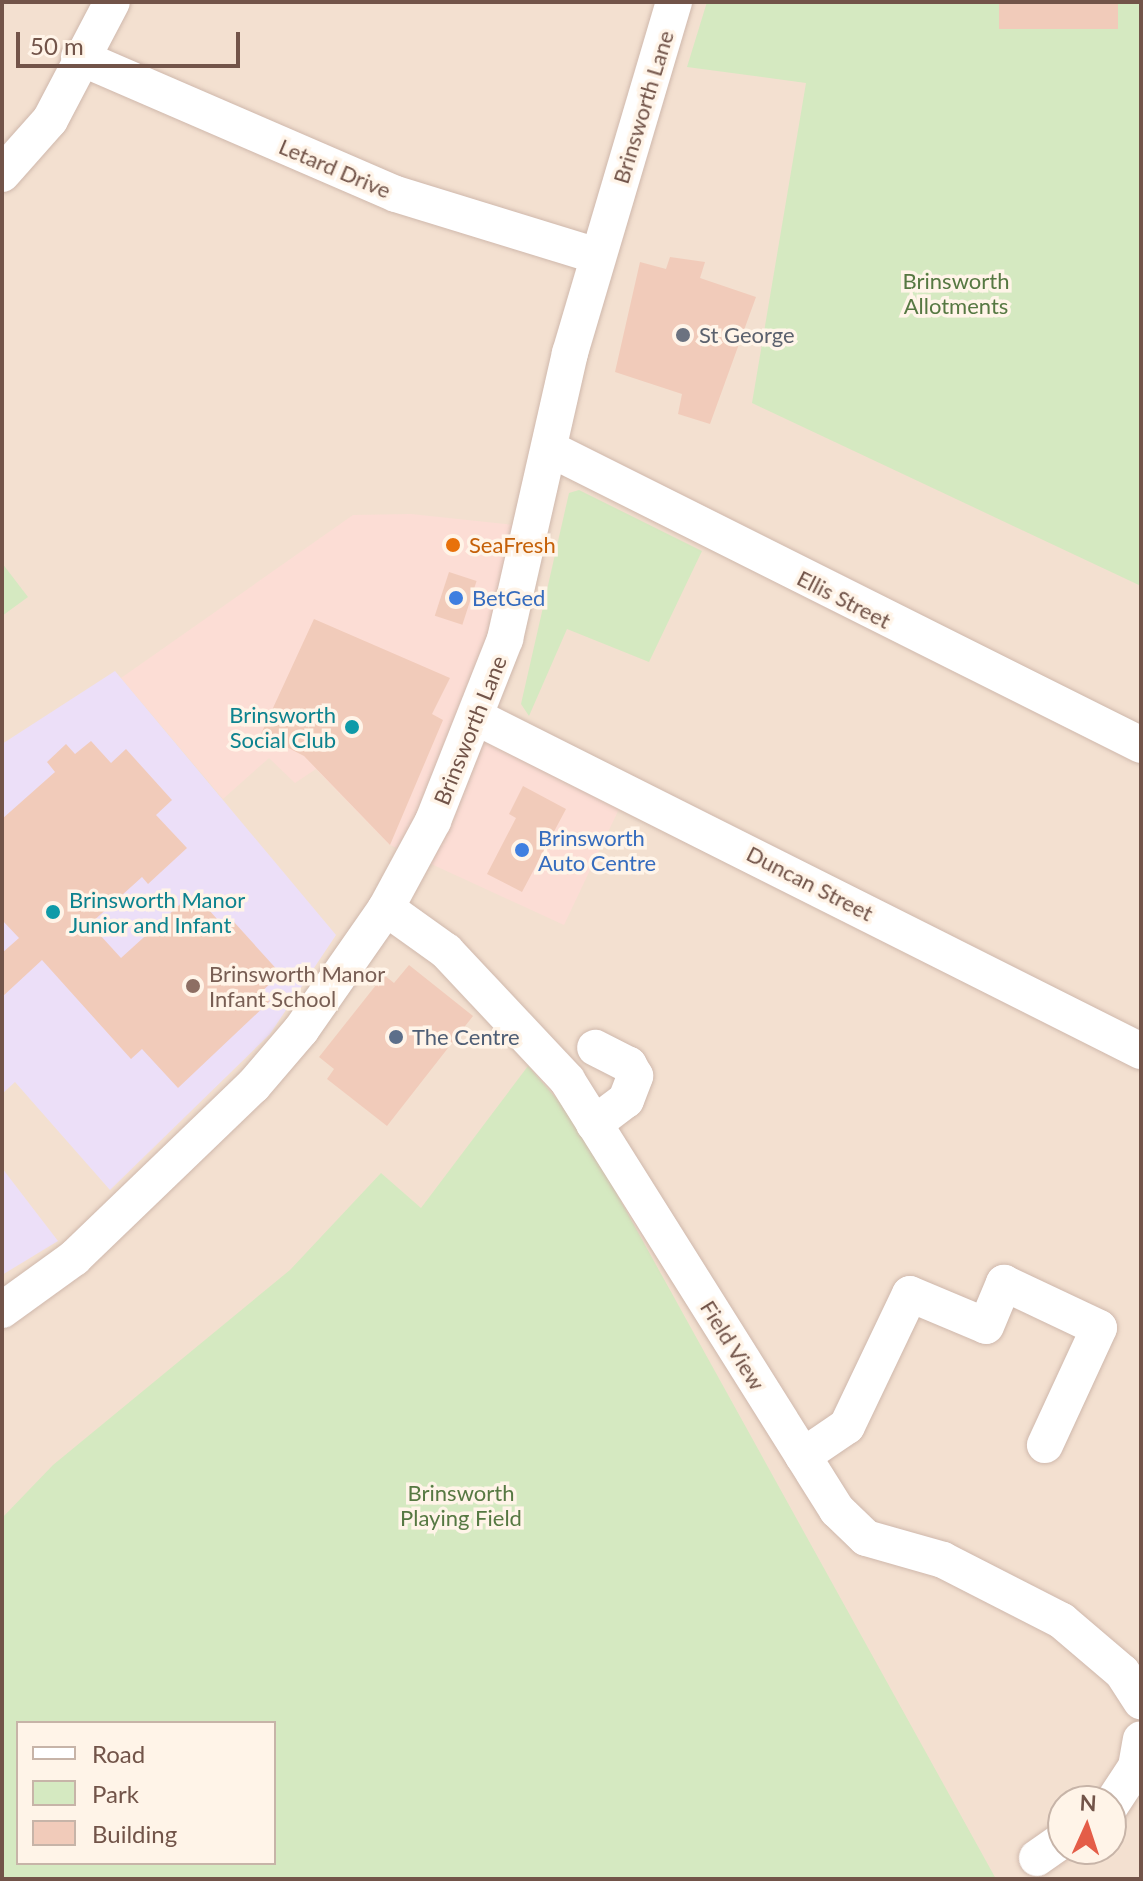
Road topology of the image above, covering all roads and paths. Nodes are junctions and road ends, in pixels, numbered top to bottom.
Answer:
1 (112, 2) edge
2 (674, 2) edge
3 (79, 57) junction
4 (2, 174) edge
5 (598, 256) junction
6 (550, 449) junction
7 (478, 718) junction
8 (1141, 745) edge
9 (386, 908) junction
10 (595, 1048) dead end
11 (1141, 1051) edge
12 (594, 1124) junction
13 (2, 1310) edge
14 (1045, 1445) dead end
15 (803, 1456) junction
16 (1141, 1701) edge
17 (1141, 1739) edge
18 (1124, 1785) edge

1 - 3 street
2 - 5 street, Brinsworth Lane
3 - 4 street
3 - 5 street, Letard Drive
5 - 6 street, Brinsworth Lane
6 - 7 street, Brinsworth Lane
6 - 8 street, Ellis Street
7 - 9 street, Brinsworth Lane
7 - 11 street, Duncan Street
9 - 12 street, Field View
9 - 13 street, Brinsworth Lane
10 - 12 street
12 - 15 street, Field View
14 - 15 street
15 - 16 street, Field View
17 - 18 street

